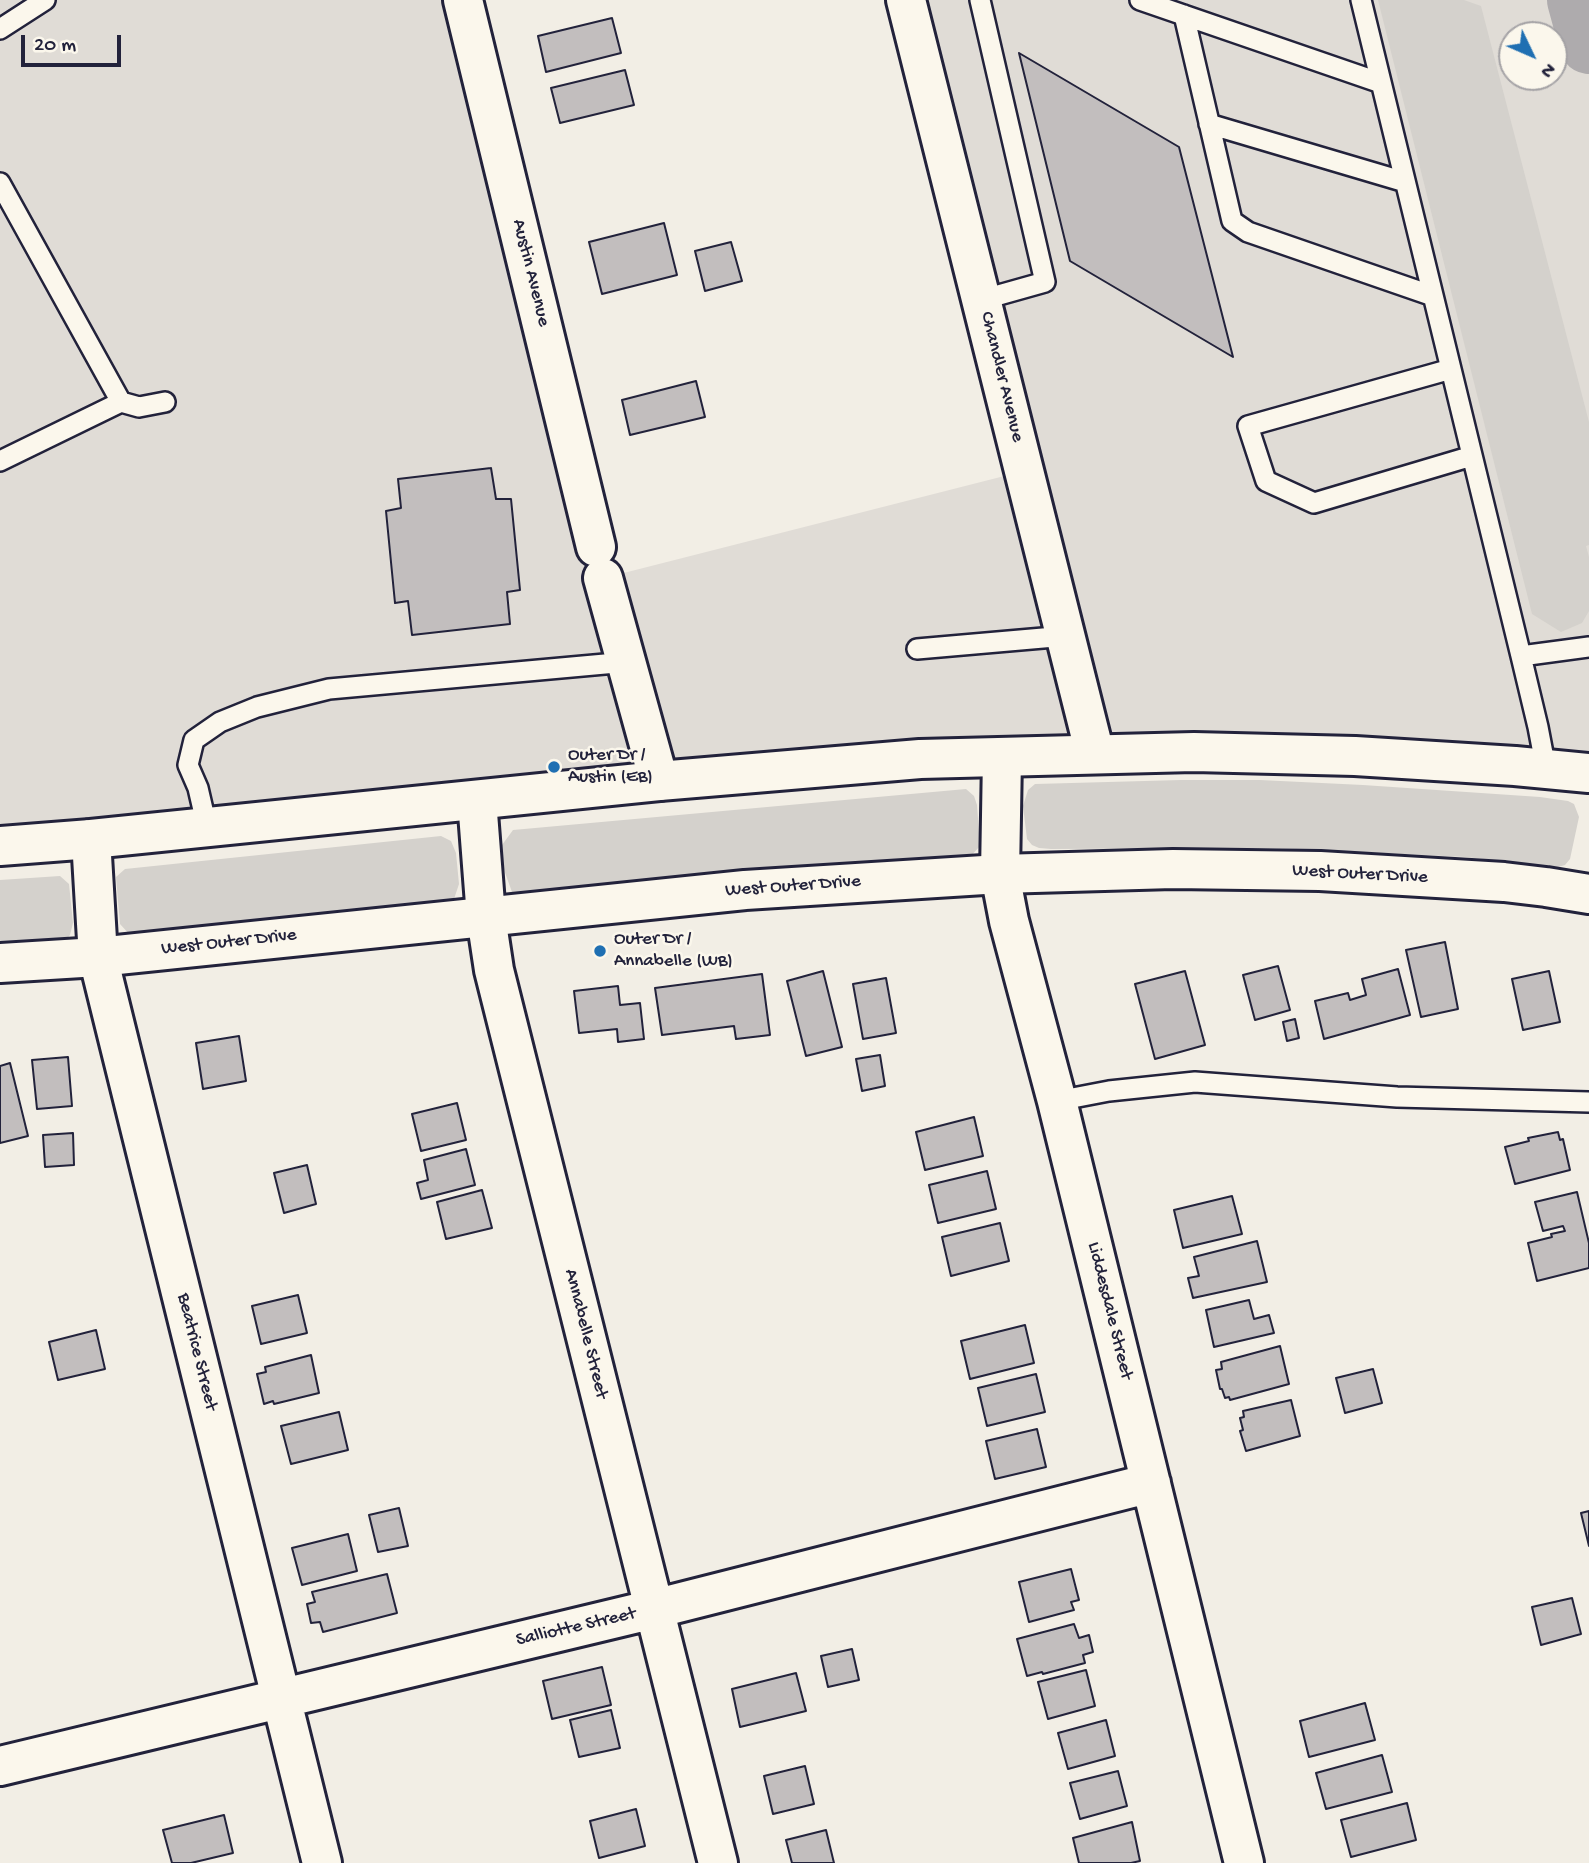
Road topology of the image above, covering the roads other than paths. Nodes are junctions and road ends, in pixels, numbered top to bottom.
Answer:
1 (45, 0) edge
2 (463, 0) edge
3 (906, 0) edge
4 (980, 0) edge
5 (1140, 0) edge
6 (1360, 0) edge
7 (1184, 15) junction
8 (0, 29) edge
9 (1381, 83) junction
10 (1209, 124) junction
11 (1405, 182) junction
12 (0, 183) edge
13 (1433, 296) junction
14 (981, 300) junction
15 (1451, 369) junction
16 (121, 402) junction
17 (165, 402) dead end
18 (1472, 456) junction
19 (0, 461) edge
20 (1066, 636) junction
21 (1589, 647) edge
22 (917, 649) dead end
23 (1521, 656) junction
24 (627, 662) junction
25 (1096, 754) junction
26 (1002, 757) junction
27 (1546, 769) junction
28 (1589, 774) edge
29 (659, 782) junction
30 (477, 800) junction
31 (208, 827) junction
32 (91, 839) junction
33 (0, 846) edge
34 (1000, 874) junction
35 (1589, 894) edge
36 (486, 917) junction
37 (98, 957) junction
38 (0, 963) edge
39 (1057, 1101) junction
40 (1589, 1102) edge
41 (1151, 1483) junction
42 (654, 1609) junction
43 (281, 1698) junction
44 (0, 1766) edge
45 (322, 1863) edge
46 (718, 1863) edge
47 (1244, 1863) edge

1 - 8 lane
2 - 24 street, Austin Avenue
3 - 14 street, Chandler Avenue
4 - 14 lane
5 - 7 lane
6 - 9 lane
7 - 9 lane
7 - 10 lane
9 - 11 lane
10 - 11 lane
10 - 13 lane
11 - 13 lane
12 - 16 lane
13 - 15 lane
14 - 20 street, Chandler Avenue
15 - 18 lane
15 - 18 lane
16 - 17 lane
16 - 19 lane
18 - 23 lane
20 - 22 lane
20 - 25 street, Chandler Avenue
21 - 23 lane
23 - 27 lane
24 - 29 street, Austin Avenue
24 - 31 lane
25 - 26 street
25 - 27 street
26 - 29 street
26 - 34 street, Liddesdale Street
27 - 28 street
29 - 30 street
30 - 31 street
30 - 36 street, Annabelle Street
31 - 32 street
32 - 33 street
32 - 37 street, Beatrice Street
34 - 35 street, West Outer Drive
34 - 36 street, West Outer Drive
34 - 39 street, Liddesdale Street
36 - 37 street, West Outer Drive
36 - 42 street, Annabelle Street
37 - 38 street, West Outer Drive
37 - 43 street, Beatrice Street
39 - 40 lane
39 - 41 street, Liddesdale Street
41 - 42 street, Salliotte Street
41 - 47 street, Liddesdale Street
42 - 43 street, Salliotte Street
42 - 46 street, Annabelle Street
43 - 44 street, Salliotte Street
43 - 45 street, Beatrice Street

